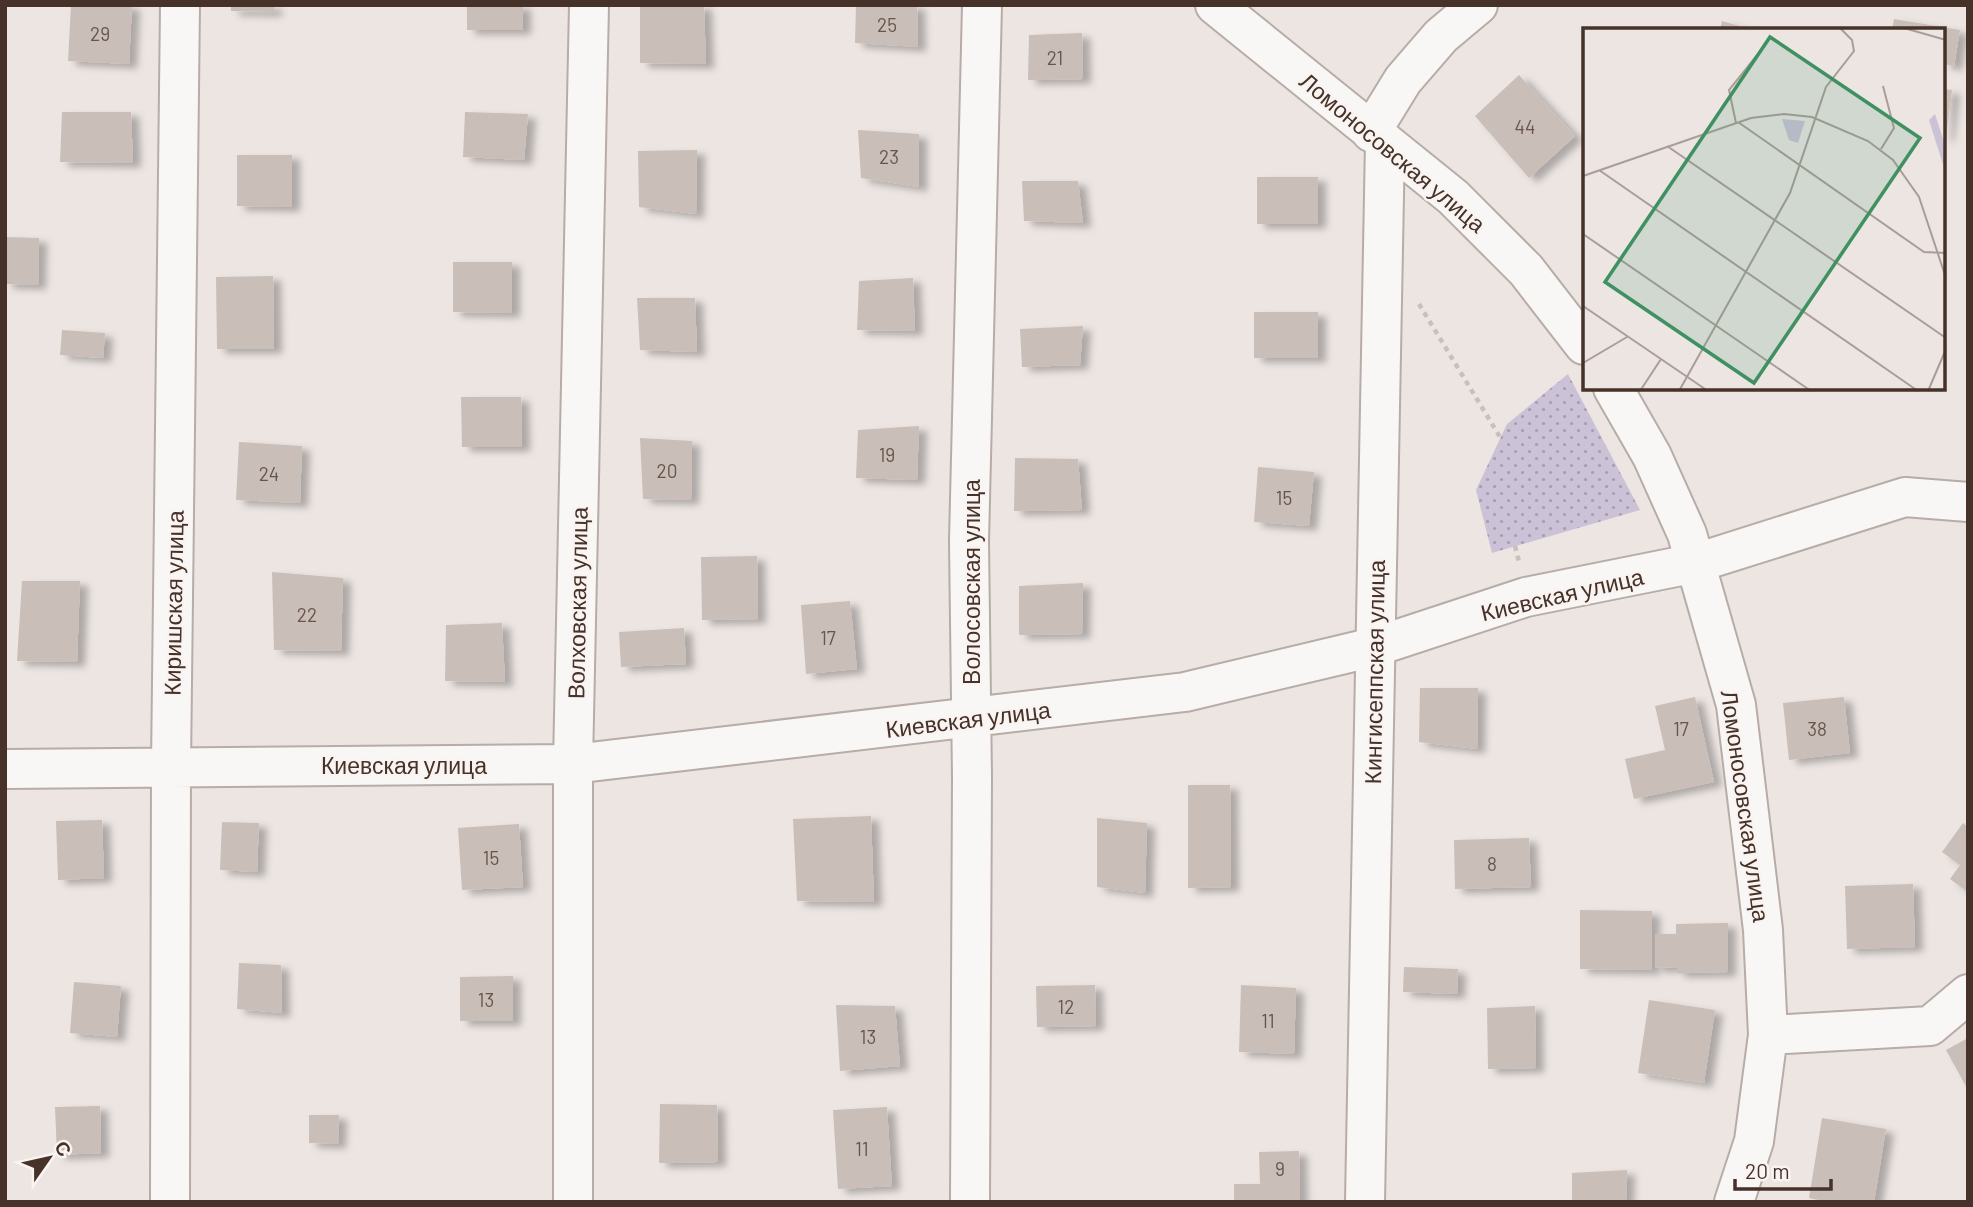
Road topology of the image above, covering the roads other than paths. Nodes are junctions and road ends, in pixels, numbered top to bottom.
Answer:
1 (180, 5) edge
2 (589, 5) edge
3 (982, 5) edge
4 (1215, 5) edge
5 (1478, 5) edge
6 (1378, 137) junction
7 (1583, 344) edge
8 (1614, 390) edge
9 (1968, 502) edge
10 (1696, 564) junction
11 (1374, 647) junction
12 (971, 719) junction
13 (573, 764) junction
14 (171, 767) junction
15 (5, 769) edge
16 (1968, 995) edge
17 (1768, 1035) junction
18 (170, 1202) edge
19 (573, 1202) edge
20 (970, 1202) edge
21 (1365, 1202) edge
22 (1734, 1202) edge

1 - 14 street, Киришская улица
2 - 13 street, Волховская улица
3 - 12 street, Волосовская улица
4 - 6 street, Ломоносовская улица
5 - 6 street
6 - 7 street, Ломоносовская улица
6 - 11 street, Кингисеппская улица
8 - 10 street, Ломоносовская улица
9 - 10 street, Киевская улица
10 - 11 street, Киевская улица
10 - 17 street, Ломоносовская улица
11 - 12 street, Киевская улица
11 - 21 street, Кингисеппская улица
12 - 13 street, Киевская улица
12 - 20 street, Волосовская улица
13 - 14 street, Киевская улица
13 - 19 street, Волховская улица
14 - 15 street, Киевская улица
14 - 18 street, Киришская улица
16 - 17 street
17 - 22 street, Ломоносовская улица

